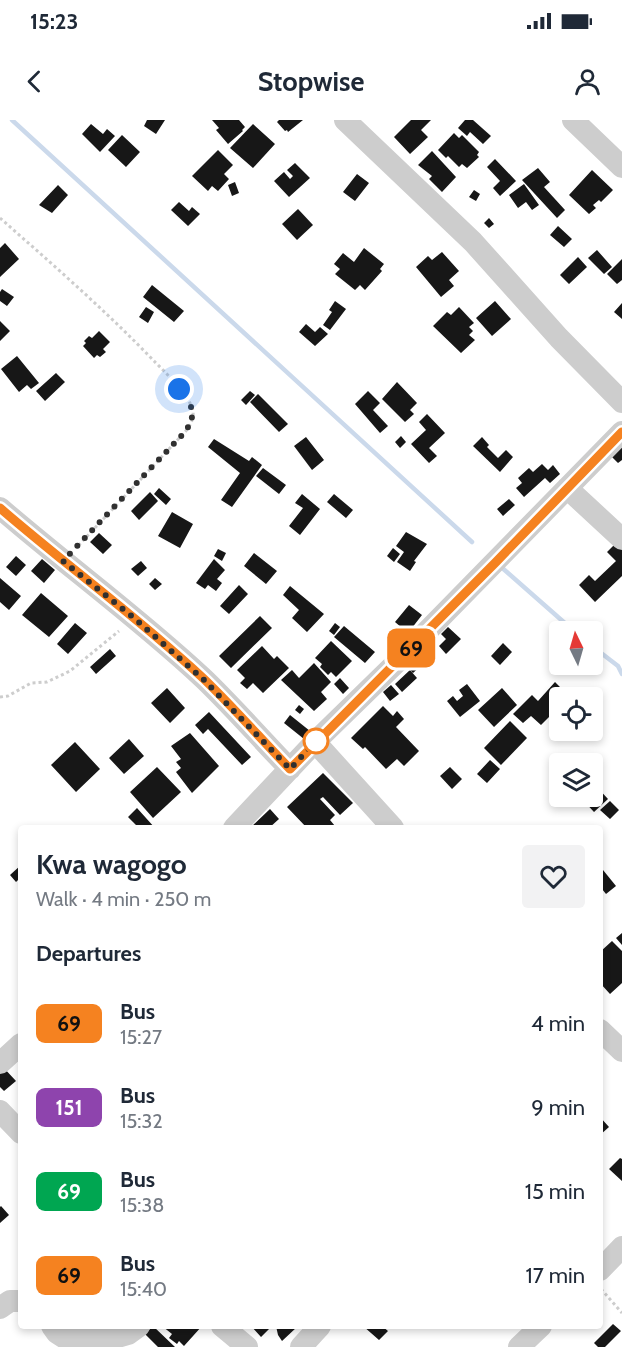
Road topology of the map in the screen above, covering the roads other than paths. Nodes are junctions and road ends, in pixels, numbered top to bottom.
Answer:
1 (345, 120) edge
2 (573, 120) edge
3 (622, 167) edge
4 (622, 402) edge
5 (622, 432) edge
6 (567, 489) junction
7 (0, 508) edge
8 (622, 539) edge
9 (315, 742) junction
10 (290, 769) junction
11 (237, 825) edge
12 (390, 825) edge
13 (18, 1047) edge
14 (0, 1063) edge
15 (0, 1111) edge
16 (18, 1130) edge
17 (622, 1247) edge
18 (603, 1267) edge
19 (18, 1301) edge
20 (0, 1308) edge
21 (54, 1329) edge
22 (135, 1329) edge
23 (226, 1329) edge
24 (317, 1329) edge
25 (538, 1329) edge
26 (247, 1347) edge
27 (301, 1347) edge
28 (519, 1347) edge

1 - 4 street
2 - 3 street
5 - 6 street
6 - 8 street
6 - 9 street
7 - 10 street
9 - 10 street
9 - 12 street
10 - 11 street
13 - 14 street
15 - 16 street
17 - 18 street
19 - 20 street
21 - 22 street
23 - 26 street
24 - 27 street
25 - 28 street

